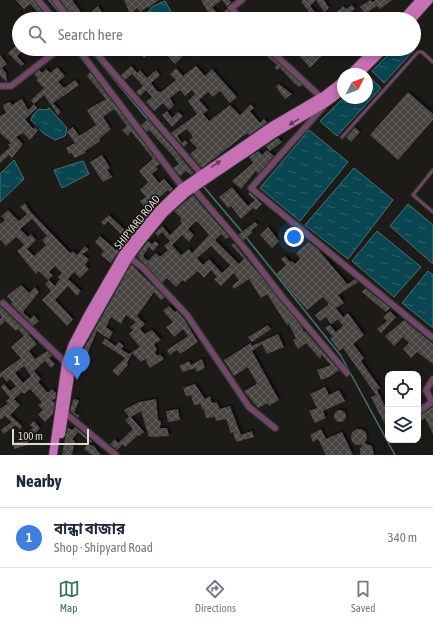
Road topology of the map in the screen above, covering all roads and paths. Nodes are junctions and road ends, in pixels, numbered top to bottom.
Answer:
1 (38, 0) edge
2 (55, 0) edge
3 (242, 0) edge
4 (420, 0) edge
5 (429, 0) edge
6 (48, 12) edge
7 (64, 12) edge
8 (235, 12) edge
9 (409, 12) edge
10 (418, 12) edge
11 (421, 52) edge
12 (50, 56) edge
13 (83, 56) edge
14 (99, 56) edge
15 (277, 56) edge
16 (368, 56) edge
17 (377, 56) edge
18 (414, 56) edge
19 (433, 62) edge
20 (356, 68) edge
21 (365, 68) edge
22 (0, 86) edge
23 (337, 87) edge
24 (337, 93) edge
25 (324, 100) junction
26 (342, 137) dead end
27 (433, 170) edge
28 (203, 177) junction
29 (187, 190) junction
30 (433, 212) edge
31 (130, 257) junction
32 (2, 303) dead end
33 (433, 338) edge
34 (68, 366) junction
35 (347, 373) dead end
36 (433, 378) edge
37 (421, 410) edge
38 (64, 412) junction
39 (275, 428) dead end
40 (53, 455) edge
41 (58, 455) edge
42 (116, 455) edge

1 - 6 street
2 - 7 street
3 - 8 street
4 - 9 main road
5 - 10 main road
11 - 19 lane
12 - 22 street
13 - 29 street
14 - 28 street
15 - 25 street
16 - 20 main road
17 - 21 main road
18 - 26 lane
23 - 25 main road, SHIPYARD ROAD
24 - 25 main road, SHIPYARD ROAD
25 - 28 main road, SHIPYARD ROAD
25 - 33 street
27 - 30 lane
28 - 29 main road, SHIPYARD ROAD
29 - 31 main road, SHIPYARD ROAD
29 - 34 main road, SHIPYARD ROAD
29 - 35 street
31 - 34 main road, SHIPYARD ROAD
31 - 39 street
32 - 34 street
34 - 38 main road, SHIPYARD ROAD
34 - 40 main road, SHIPYARD ROAD
36 - 37 street
38 - 41 main road, SHIPYARD ROAD
38 - 42 street

